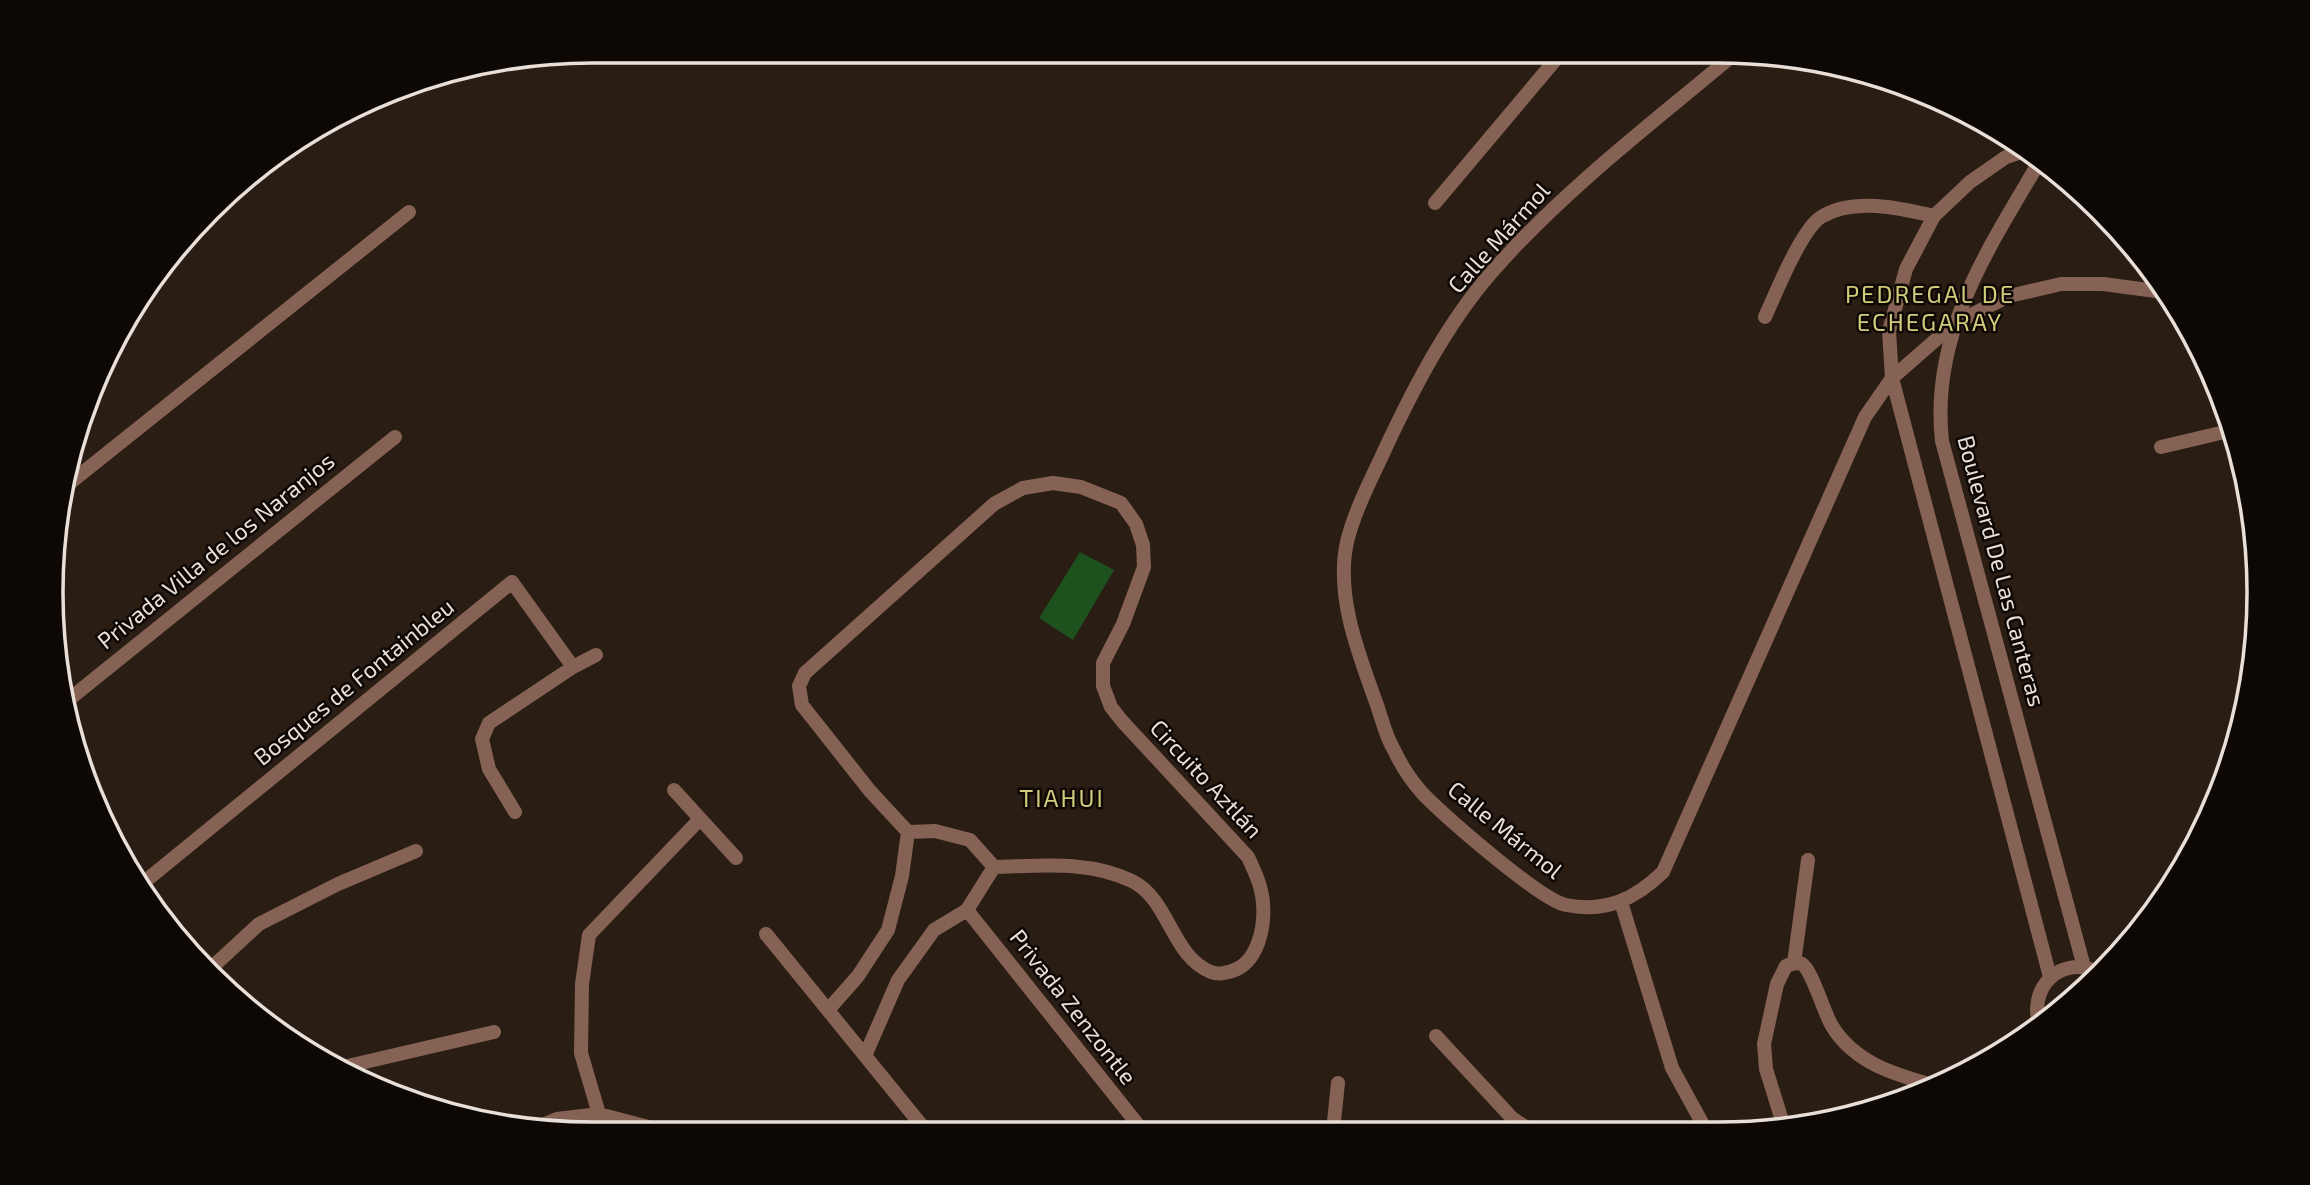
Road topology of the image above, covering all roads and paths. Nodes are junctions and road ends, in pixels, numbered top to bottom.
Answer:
1 (1553, 63) edge
2 (1724, 63) edge
3 (2015, 154) edge
4 (2035, 169) edge
5 (1434, 202) dead end
6 (409, 212) dead end
7 (1934, 216) junction
8 (2153, 291) edge
9 (1765, 317) dead end
10 (1955, 323) junction
11 (1892, 378) junction
12 (2222, 433) edge
13 (395, 437) dead end
14 (2161, 447) dead end
15 (76, 477) edge
16 (596, 654) dead end
17 (573, 667) junction
18 (73, 696) edge
19 (674, 790) dead end
20 (515, 812) dead end
21 (700, 819) junction
22 (908, 832) junction
23 (416, 851) dead end
24 (736, 858) dead end
25 (1808, 860) dead end
26 (995, 867) junction
27 (147, 879) edge
28 (1621, 902) junction
29 (967, 910) junction
30 (766, 934) dead end
31 (1794, 963) junction
32 (215, 964) edge
33 (2091, 968) edge
34 (2089, 970) edge
35 (2050, 977) junction
36 (828, 1010) junction
37 (2036, 1016) edge
38 (494, 1032) dead end
39 (1436, 1036) dead end
40 (865, 1056) junction
41 (355, 1065) edge
42 (1921, 1082) edge
43 (1338, 1083) dead end
44 (599, 1114) junction
45 (1781, 1118) edge
46 (553, 1120) edge
47 (600, 1122) edge
48 (629, 1122) edge
49 (919, 1122) edge
50 (1136, 1122) edge
51 (1334, 1122) edge
52 (1518, 1122) edge
53 (1702, 1122) edge

1 - 5 street
2 - 28 street, Calle Mármol
3 - 7 street
4 - 10 street, Boulevard De Las Canteras
6 - 15 street
7 - 9 street
7 - 11 street
8 - 10 street
10 - 11 street, Calle Mármol
10 - 33 street, Boulevard De Las Canteras
11 - 28 street, Calle Mármol
11 - 35 street
12 - 14 street
13 - 18 street, Privada Villa de los Naranjos
16 - 17 street
17 - 20 street
17 - 27 street, Bosques de Fontainbleu
19 - 21 street
21 - 24 street
21 - 44 street
22 - 26 street
22 - 26 street, Circuito Aztlán
22 - 36 street
23 - 32 street
25 - 31 street
26 - 29 street
28 - 53 street
29 - 40 street
29 - 50 street, Privada Zenzontle
30 - 36 street
31 - 42 street
31 - 45 street
34 - 35 street
35 - 37 street
36 - 40 street
38 - 41 street
39 - 52 street
40 - 49 street
43 - 51 street
44 - 46 street
44 - 47 street
44 - 48 street

